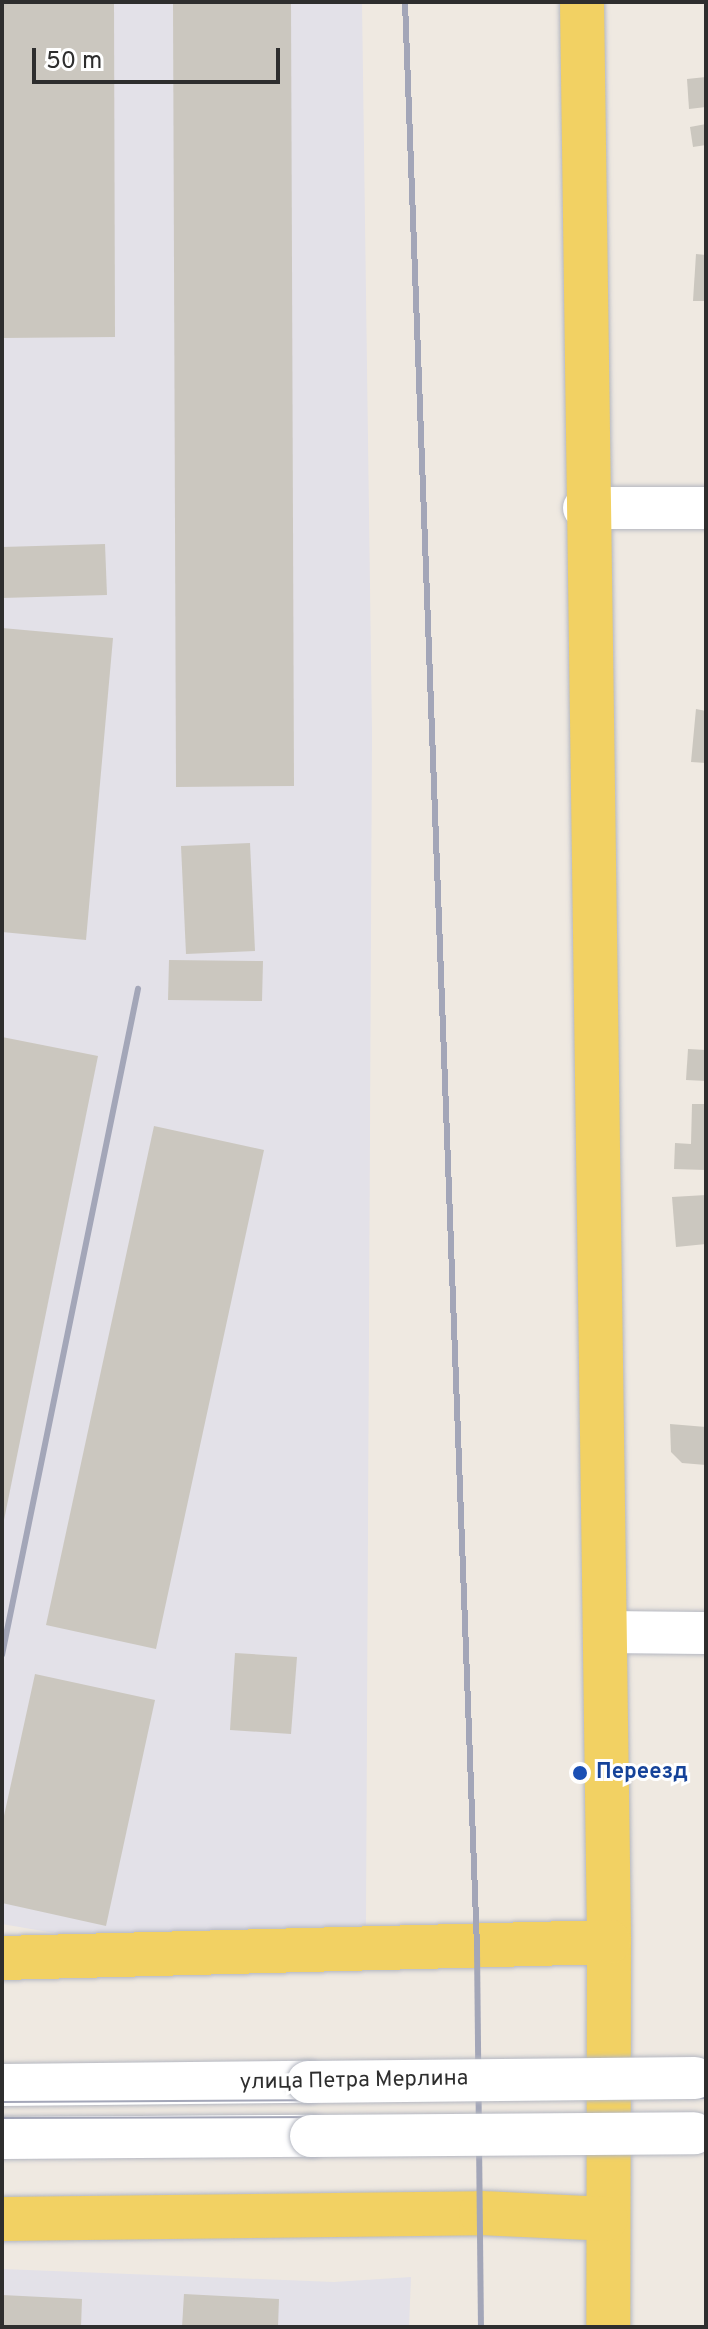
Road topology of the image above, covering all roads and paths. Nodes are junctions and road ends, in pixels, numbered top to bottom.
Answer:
1 (582, 2) edge
2 (584, 508) junction
3 (706, 508) edge
4 (604, 1632) junction
5 (706, 1633) edge
6 (609, 1942) junction
7 (2, 1958) edge
8 (700, 2078) edge
9 (2, 2085) edge
10 (700, 2133) edge
11 (2, 2138) edge
12 (2, 2219) edge
13 (606, 2219) junction
14 (608, 2327) edge

1 - 2 main road
2 - 3 street
2 - 4 main road
4 - 5 street
4 - 6 main road
6 - 7 main road
6 - 13 main road
8 - 9 street, улица Петра Мерлина, bridge
10 - 11 street, bridge
12 - 13 main road
13 - 14 main road

